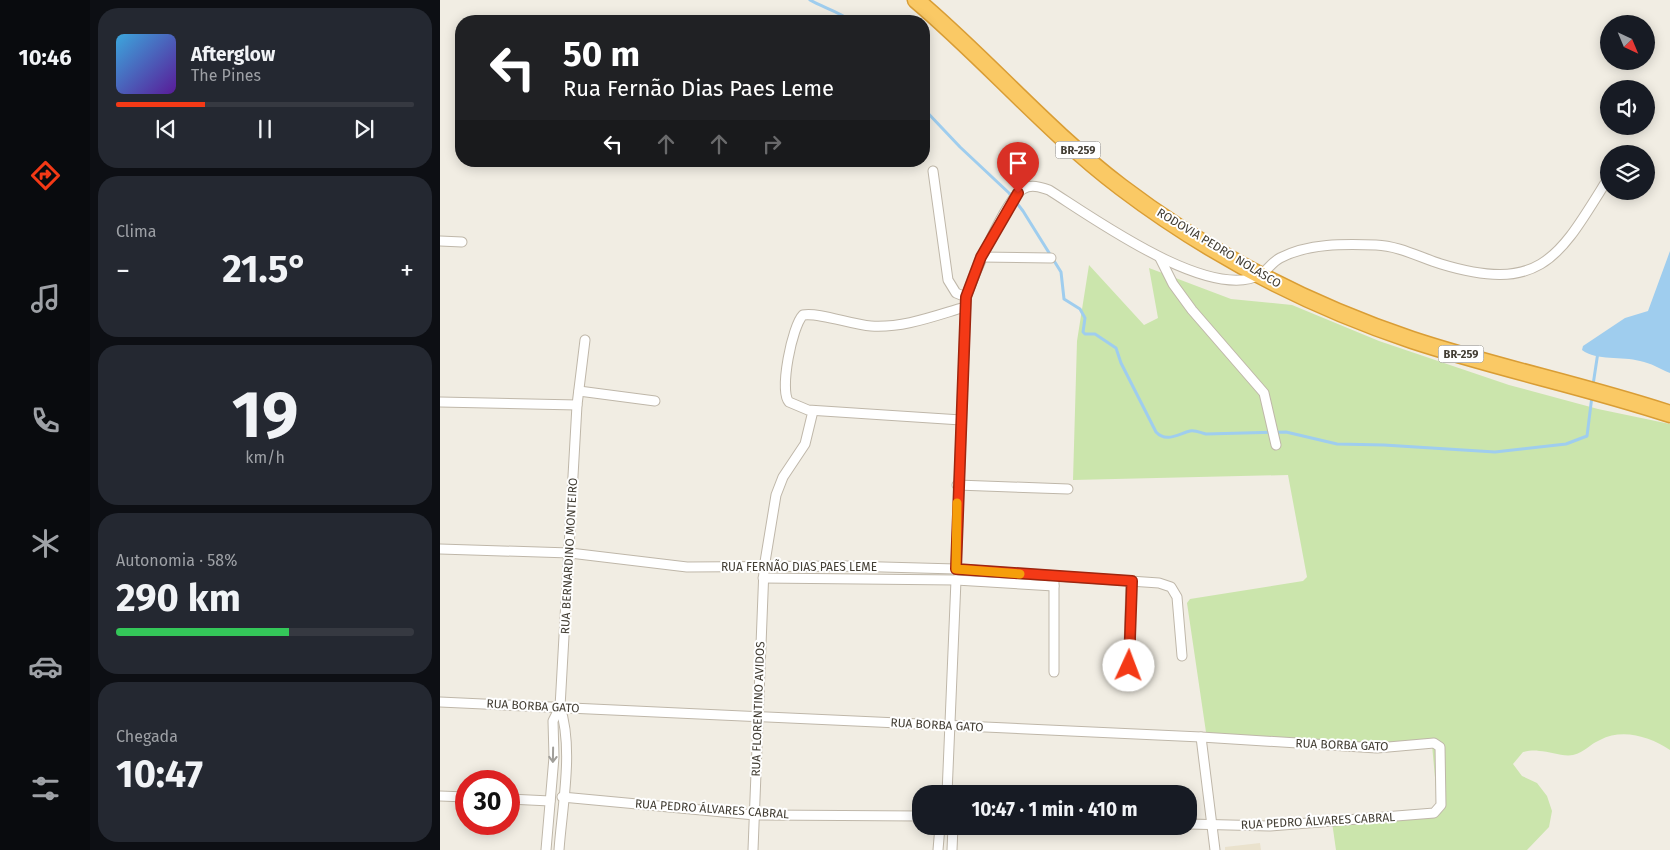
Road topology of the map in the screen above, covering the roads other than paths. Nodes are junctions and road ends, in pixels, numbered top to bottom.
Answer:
1 (916, 0) edge
2 (933, 171) dead end
3 (1600, 191) edge
4 (440, 241) edge
5 (462, 242) dead end
6 (981, 257) junction
7 (1051, 258) dead end
8 (1160, 258) junction
9 (1260, 275) junction
10 (966, 297) junction
11 (965, 307) junction
12 (585, 340) dead end
13 (579, 391) junction
14 (655, 401) dead end
15 (440, 402) edge
16 (577, 405) junction
17 (813, 411) junction
18 (1670, 414) edge
19 (961, 420) junction
20 (1276, 444) dead end
21 (958, 485) junction
22 (1068, 489) dead end
23 (440, 550) edge
24 (570, 553) junction
25 (764, 568) junction
26 (956, 569) junction
27 (763, 578) junction
28 (956, 580) junction
29 (1054, 581) junction
30 (1132, 581) junction
31 (1182, 656) dead end
32 (1054, 672) dead end
33 (1128, 683) dead end
34 (440, 702) edge
35 (560, 708) junction
36 (757, 717) junction
37 (949, 725) junction
38 (1201, 737) junction
39 (1434, 743) joint
40 (947, 785) edge
41 (440, 796) edge
42 (455, 797) edge
43 (562, 797) junction
44 (520, 800) edge
45 (550, 801) junction
46 (755, 814) junction
47 (912, 816) edge
48 (1197, 824) edge
49 (1212, 825) junction
50 (939, 835) edge
51 (953, 835) edge
52 (546, 850) edge
53 (558, 850) edge
54 (753, 850) edge
55 (938, 850) edge
56 (952, 850) edge
57 (1215, 850) edge

1 - 9 highway, RODOVIA PEDRO NOLASCO / BR-259
2 - 10 street
3 - 9 street
4 - 5 street
6 - 7 street
6 - 8 street
6 - 10 street
8 - 9 street
8 - 20 street
9 - 18 highway, RODOVIA PEDRO NOLASCO / BR-259
10 - 11 street
11 - 17 street
11 - 19 street
12 - 13 street, RUA BERNARDINO MONTEIRO
13 - 14 street
13 - 16 street, RUA BERNARDINO MONTEIRO
15 - 16 street
16 - 24 street, RUA BERNARDINO MONTEIRO
17 - 19 street
17 - 25 street, RUA FLORENTINO AVIDOS
19 - 21 street
21 - 22 street
21 - 26 street
23 - 24 street, RUA FERNÃO DIAS PAES LEME
24 - 25 street, RUA FERNÃO DIAS PAES LEME
24 - 35 street, RUA BERNARDINO MONTEIRO
25 - 26 street, RUA FERNÃO DIAS PAES LEME
25 - 27 street, RUA FLORENTINO AVIDOS
26 - 29 street, RUA FERNÃO DIAS PAES LEME
27 - 28 street
27 - 36 street, RUA FLORENTINO AVIDOS
28 - 29 street
28 - 37 street
29 - 30 street, RUA FERNÃO DIAS PAES LEME
29 - 32 street
30 - 31 street, RUA FERNÃO DIAS PAES LEME
30 - 33 street
34 - 35 street, RUA BORBA GATO
35 - 36 street, RUA BORBA GATO
35 - 43 street, RUA BERNARDINO MONTEIRO
35 -> 45 street, RUA BERNARDINO MONTEIRO
36 - 37 street, RUA BORBA GATO
36 - 46 street, RUA FLORENTINO AVIDOS
37 - 38 street, RUA BORBA GATO
37 - 40 street
38 - 39 street, RUA BORBA GATO
38 - 49 street
39 - 49 street, RUA PEDRO ÁLVARES CABRAL
41 - 42 street
43 - 46 street, RUA PEDRO ÁLVARES CABRAL
43 - 53 street, RUA BERNARDINO MONTEIRO
44 - 45 street
45 - 52 street, RUA BERNARDINO MONTEIRO
46 - 47 street, RUA PEDRO ÁLVARES CABRAL
46 - 54 street, RUA FLORENTINO AVIDOS
48 - 49 street, RUA PEDRO ÁLVARES CABRAL
49 - 57 street
50 - 55 street
51 - 56 street

